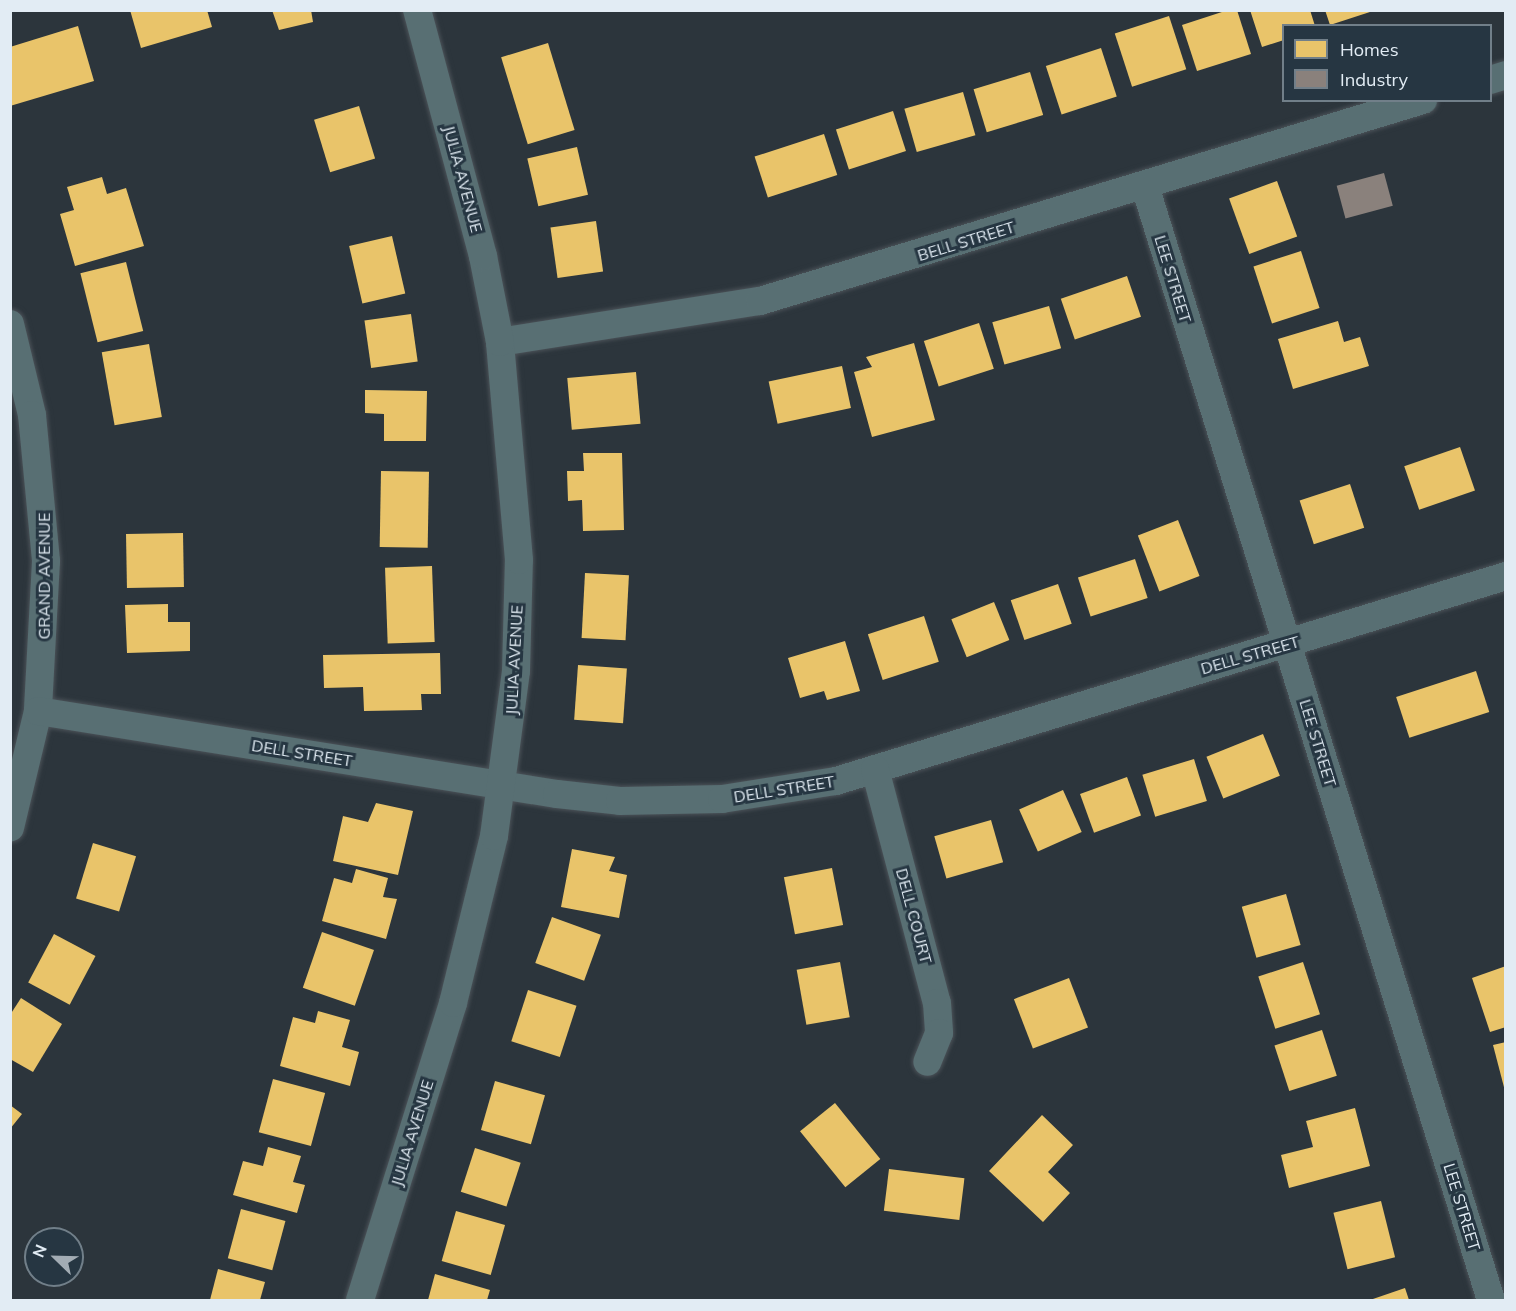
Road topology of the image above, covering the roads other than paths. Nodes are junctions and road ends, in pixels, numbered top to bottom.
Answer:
1 (417, 10) edge
2 (1417, 102) edge
3 (1145, 186) junction
4 (10, 324) edge
5 (500, 342) junction
6 (1506, 576) edge
7 (1286, 644) junction
8 (38, 711) junction
9 (875, 769) junction
10 (502, 785) junction
11 (10, 828) edge
12 (927, 1062) dead end
13 (360, 1300) edge
14 (1491, 1300) edge

1 - 5 street, JULIA AVENUE
2 - 3 street, BELL STREET
3 - 5 street, BELL STREET
3 - 7 street, LEE STREET
4 - 8 street, GRAND AVENUE
5 - 10 street, JULIA AVENUE
6 - 7 street, DELL STREET
7 - 9 street, DELL STREET
7 - 14 street, LEE STREET
8 - 10 street, DELL STREET
8 - 11 street, GRAND AVENUE
9 - 10 street, DELL STREET
9 - 12 street, DELL COURT
10 - 13 street, JULIA AVENUE

